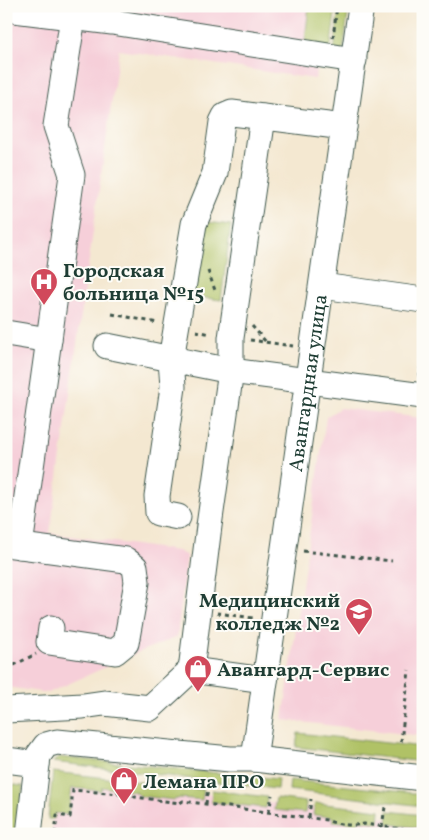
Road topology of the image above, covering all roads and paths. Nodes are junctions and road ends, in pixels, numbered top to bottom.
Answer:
1 (337, 6) edge
2 (361, 6) edge
3 (6, 10) edge
4 (74, 18) junction
5 (342, 58) junction
6 (263, 117) junction
7 (344, 127) junction
8 (206, 265) dead end
9 (322, 286) junction
10 (222, 298) dead end
11 (423, 300) edge
12 (6, 333) edge
13 (244, 339) dead end
14 (49, 340) junction
15 (107, 346) dead end
16 (298, 346) dead end
17 (423, 350) edge
18 (171, 359) junction
19 (231, 371) junction
20 (307, 381) junction
21 (420, 396) edge
22 (178, 517) dead end
23 (13, 545) edge
24 (301, 551) dead end
25 (392, 561) dead end
26 (198, 611) junction
27 (274, 620) junction
28 (50, 635) joint
29 (6, 666) edge
30 (191, 670) junction
31 (409, 670) dead end
32 (265, 680) junction
33 (6, 710) edge
34 (401, 742) dead end
35 (6, 760) edge
36 (254, 760) junction
37 (37, 764) junction
38 (120, 775) dead end
39 (423, 778) edge
40 (208, 786) dead end
41 (118, 793) junction
42 (272, 794) dead end
43 (311, 799) dead end
44 (206, 804) junction
45 (384, 807) dead end
46 (269, 812) junction
47 (308, 817) junction
48 (382, 826) junction
49 (423, 832) edge
50 (29, 834) edge
51 (54, 834) edge

1 - 5 path
2 - 5 street, Авангардная улица
3 - 4 street
4 - 5 street
4 - 14 street
5 - 7 street, Авангардная улица
6 - 7 street
6 - 18 street
6 - 19 street
7 - 9 street, Авангардная улица
8 - 10 path
9 - 11 street
9 - 20 street, Авангардная улица
12 - 14 street
13 - 16 path
14 - 23 street
15 - 18 street
17 - 21 path
18 - 19 street
18 - 22 street
19 - 20 street
19 - 26 street
20 - 21 street
20 - 27 street, Авангардная улица
23 - 28 street
24 - 25 path
26 - 27 path
26 - 30 street
27 - 32 street, Авангардная улица
28 - 29 path
30 - 32 street
30 - 33 street
31 - 34 path
32 - 36 street, Авангардная улица
35 - 37 street
36 - 37 street
36 - 39 street
37 - 50 street
38 - 41 path
40 - 44 path
41 - 44 path
41 - 51 path
42 - 46 path
43 - 47 path
44 - 46 path
45 - 48 path
46 - 47 path
47 - 48 path
48 - 49 path

